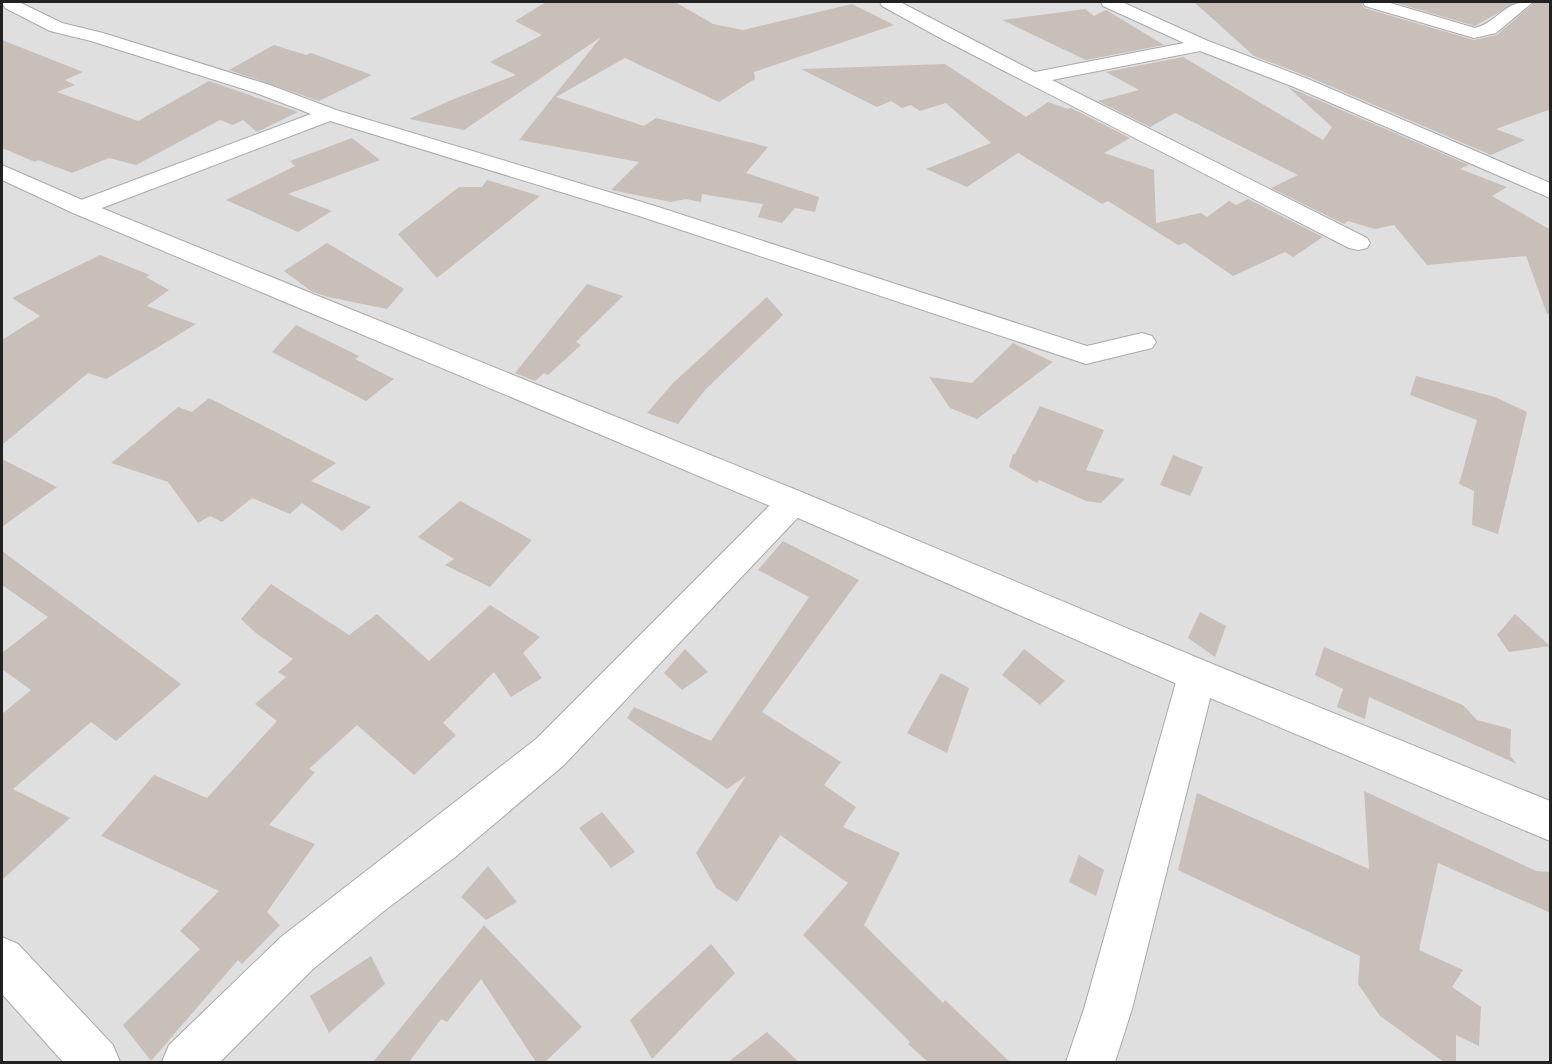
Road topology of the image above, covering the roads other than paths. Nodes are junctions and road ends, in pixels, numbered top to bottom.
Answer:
1 (888, 2) edge
2 (1109, 2) edge
3 (1371, 2) edge
4 (1525, 2) edge
5 (11, 4) dead end
6 (1202, 45) junction
7 (1033, 78) junction
8 (329, 114) junction
9 (2, 172) edge
10 (1551, 191) edge
11 (81, 208) junction
12 (1358, 243) dead end
13 (1142, 342) dead end
14 (793, 502) junction
15 (1197, 675) junction
16 (1551, 821) edge
17 (2, 960) edge
18 (96, 1062) edge
19 (186, 1062) edge
20 (1090, 1062) edge

1 - 7 street
2 - 6 street
3 - 4 street
5 - 8 street
6 - 7 street
6 - 10 street
7 - 12 street
8 - 11 street
8 - 13 street
9 - 11 street
11 - 14 street
14 - 15 street
14 - 19 street
15 - 16 street
15 - 20 street
17 - 18 street

